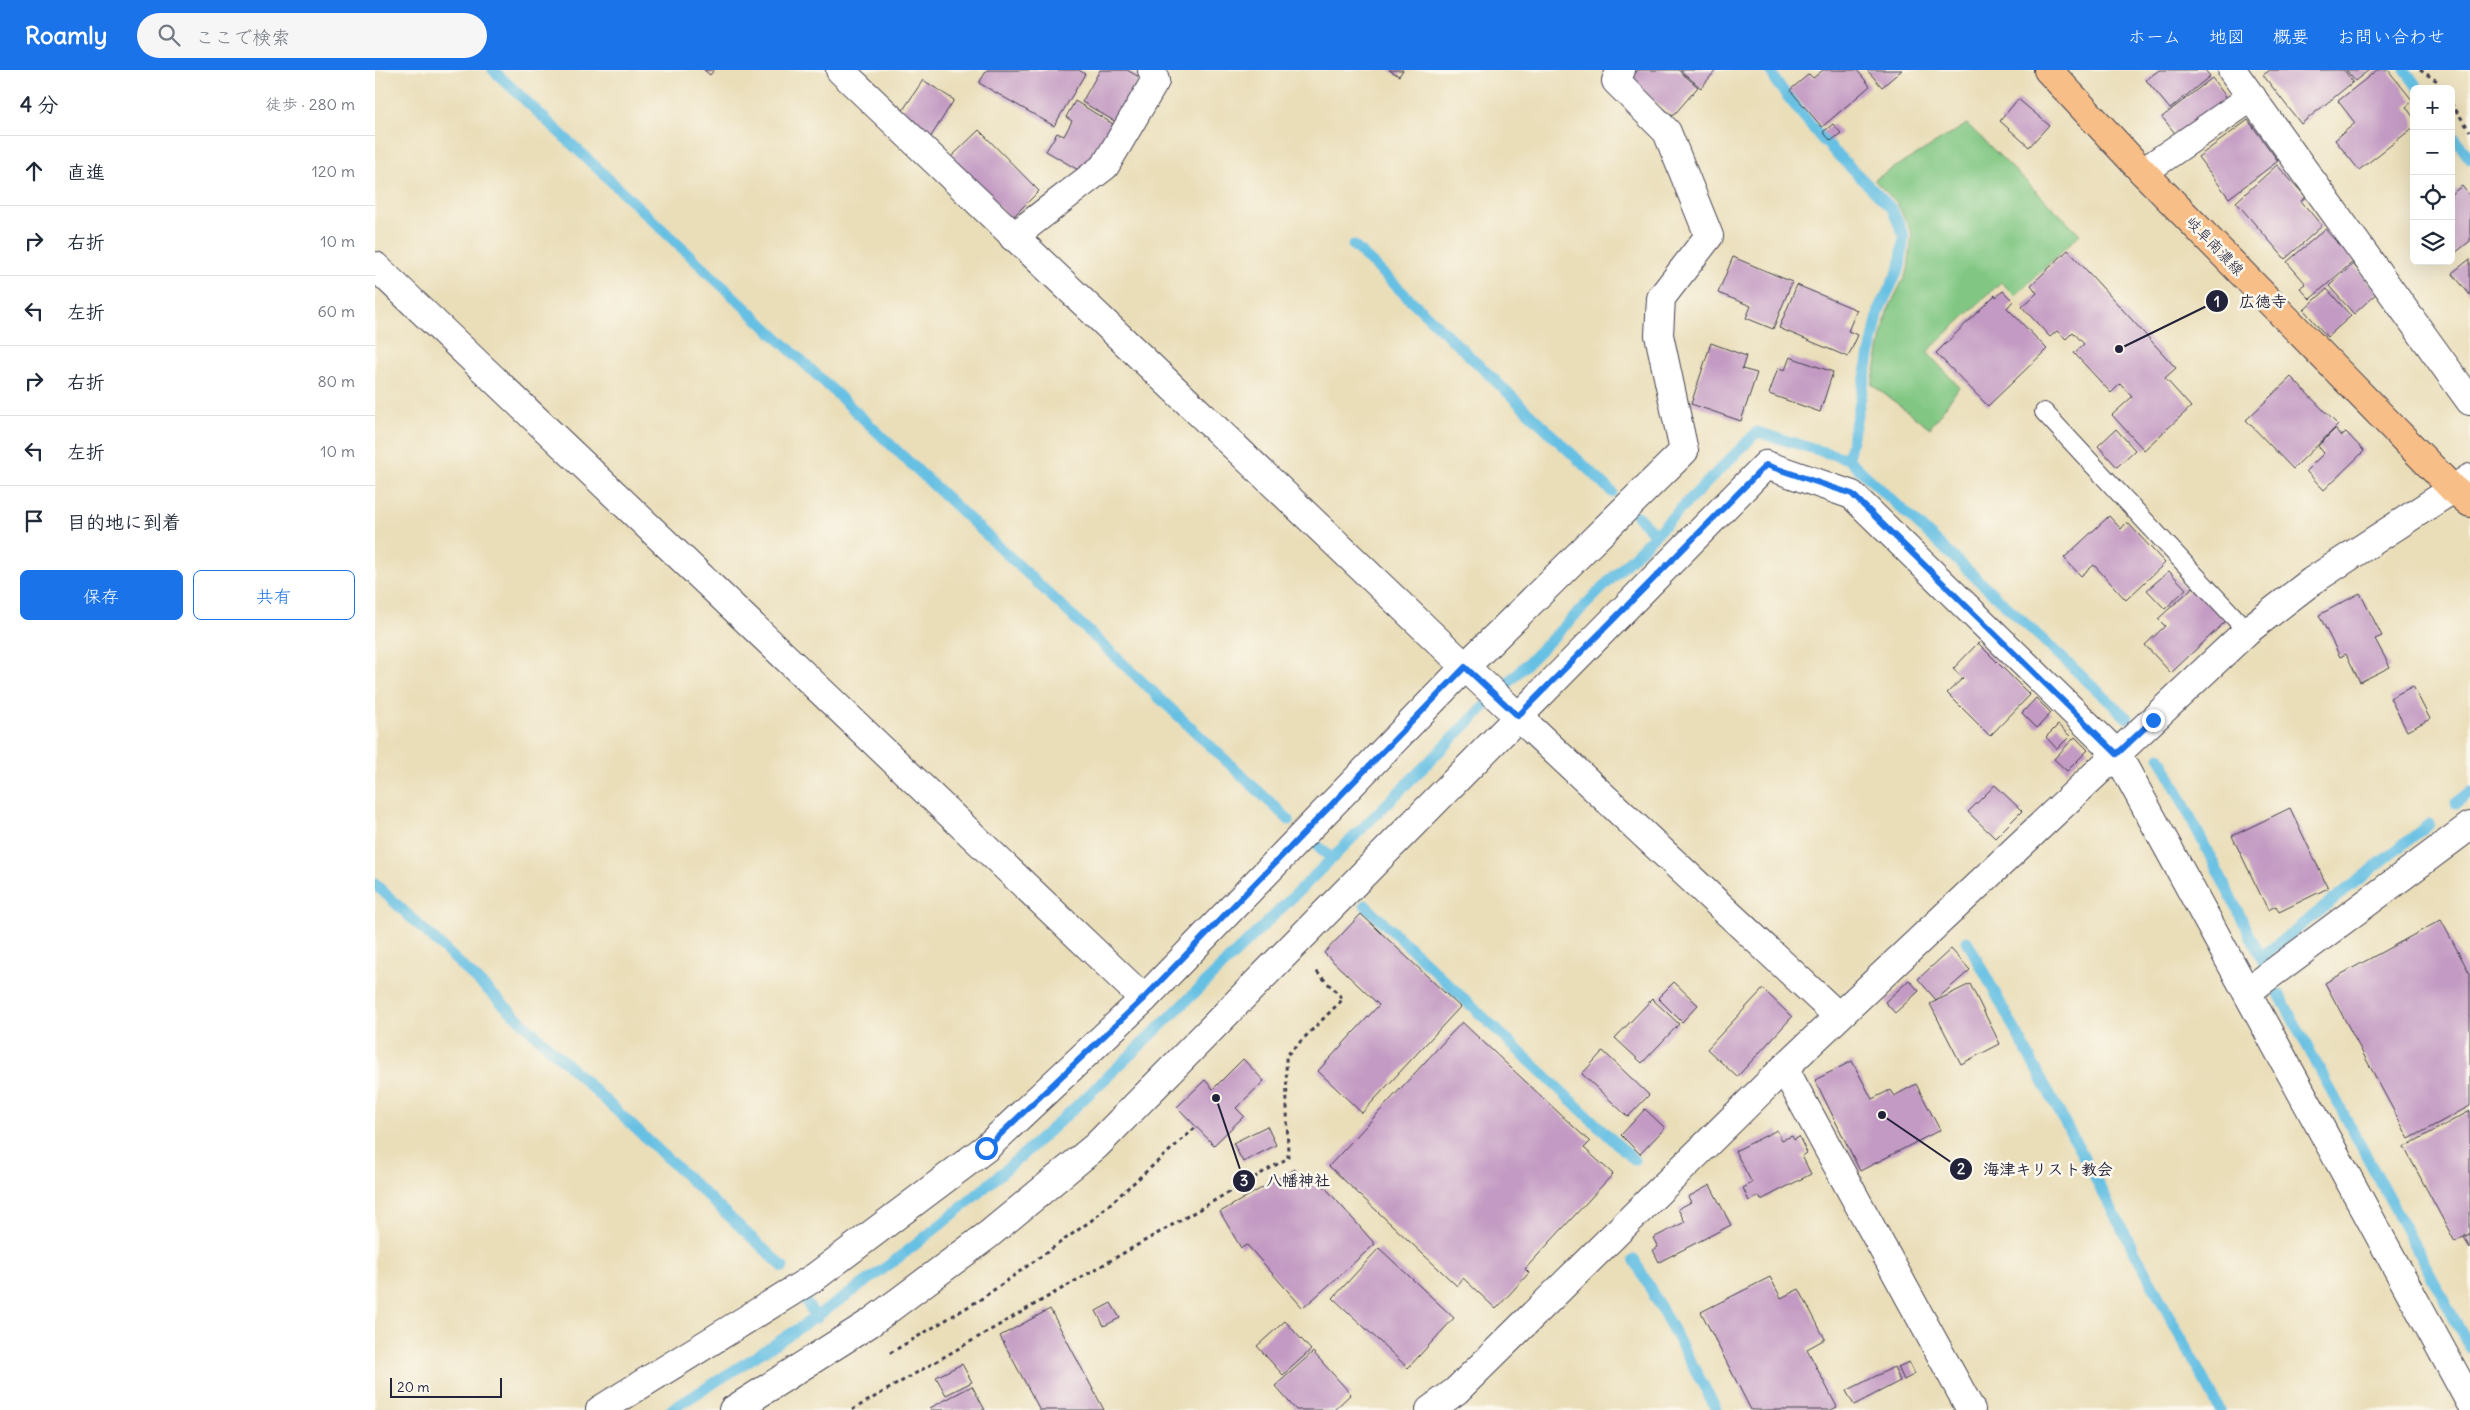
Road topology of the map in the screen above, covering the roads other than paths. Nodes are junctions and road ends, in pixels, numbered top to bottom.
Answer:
1 (839, 70) edge
2 (1152, 70) edge
3 (1621, 70) edge
4 (2048, 70) edge
5 (2242, 78) edge
6 (2143, 172) junction
7 (1013, 237) junction
8 (375, 266) edge
9 (2470, 401) edge
10 (2044, 412) dead end
11 (2464, 490) edge
12 (2247, 631) junction
13 (1471, 673) junction
14 (1513, 712) junction
15 (2117, 754) junction
16 (2470, 826) edge
17 (2247, 992) junction
18 (1144, 998) junction
19 (1838, 1016) junction
20 (1784, 1068) junction
21 (1461, 1400) edge
22 (2470, 1402) edge
23 (600, 1410) edge
24 (733, 1410) edge
25 (1431, 1410) edge
26 (1971, 1410) edge

1 - 7 street
2 - 7 street
3 - 13 street
4 - 6 main road, 岐阜南濃線
5 - 6 street
5 - 9 street
6 - 11 main road, 岐阜南濃線
7 - 13 street
8 - 18 street
10 - 12 lane
11 - 12 street
12 - 15 street
13 - 14 street
13 - 18 street
14 - 15 street
14 - 19 street
14 - 24 street
15 - 17 street
15 - 19 street
16 - 17 street
17 - 22 street
18 - 23 street
19 - 20 street
20 - 21 street
20 - 26 street
21 - 25 street

